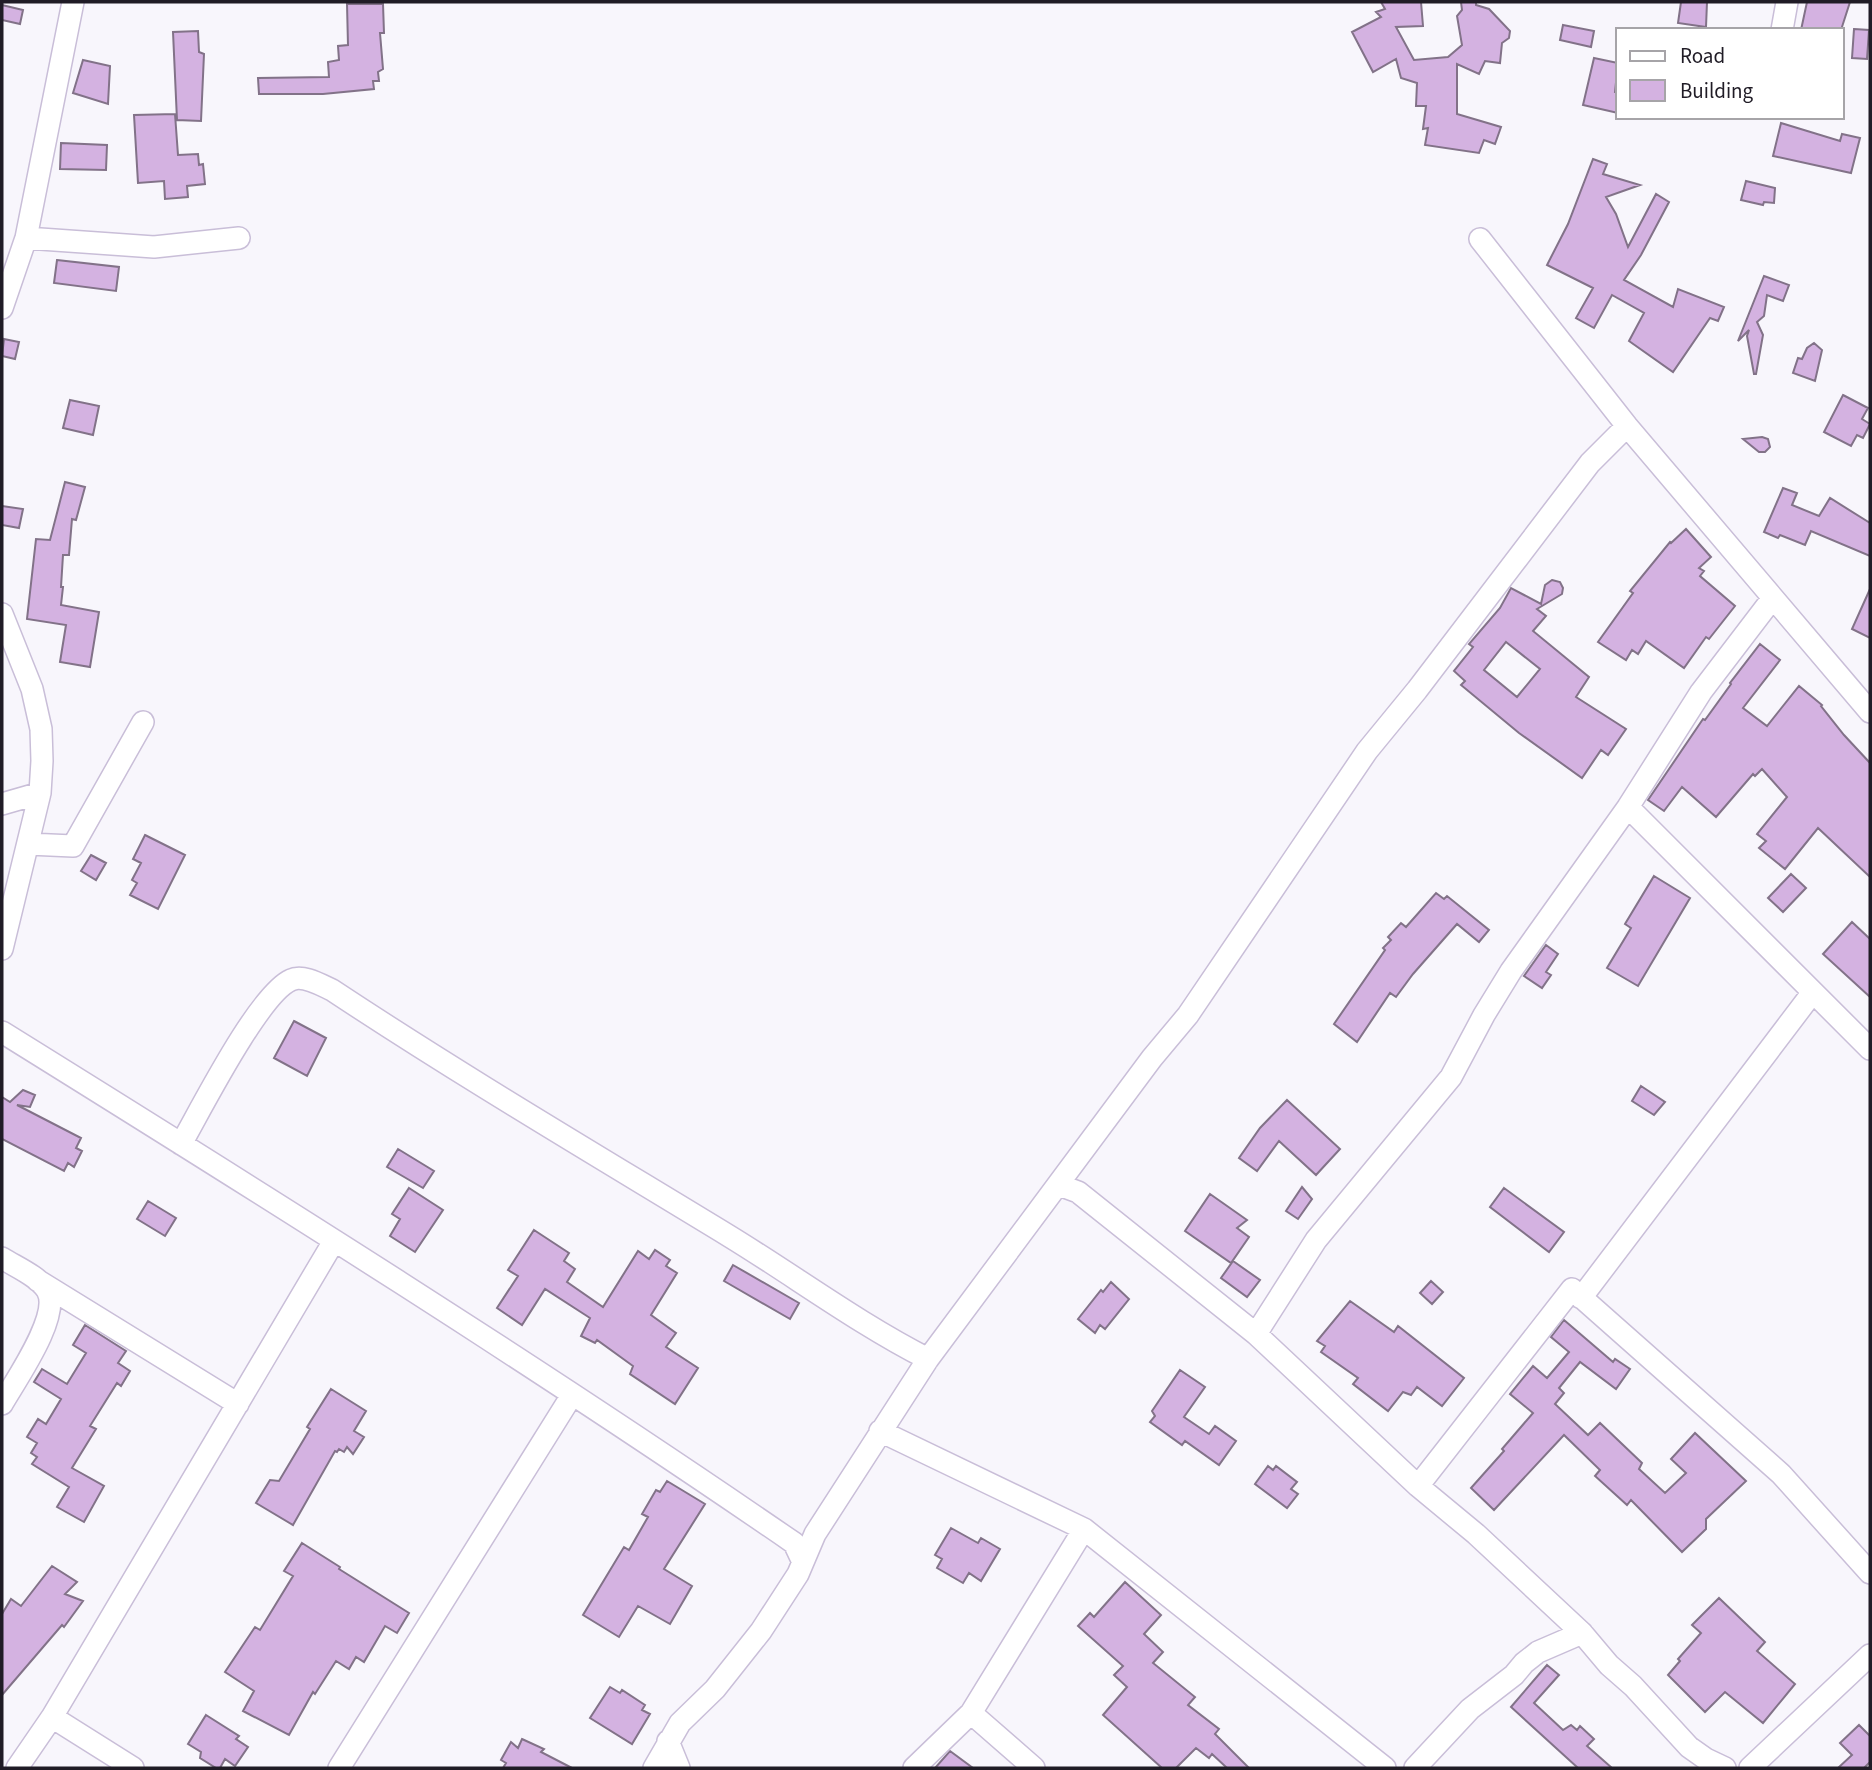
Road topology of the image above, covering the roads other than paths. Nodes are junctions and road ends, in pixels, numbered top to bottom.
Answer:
1 (73, 2) edge
2 (1787, 2) edge
3 (1782, 28) edge
4 (26, 238) junction
5 (239, 238) dead end
6 (1480, 239) dead end
7 (2, 308) edge
8 (1627, 426) junction
9 (1772, 599) junction
10 (2, 614) edge
11 (1870, 712) edge
12 (143, 722) dead end
13 (40, 793) junction
14 (2, 804) edge
15 (1628, 807) junction
16 (28, 844) junction
17 (2, 949) edge
18 (1813, 992) junction
19 (2, 1032) edge
20 (1870, 1049) edge
21 (181, 1144) junction
22 (1059, 1185) junction
23 (334, 1241) junction
24 (2, 1258) edge
25 (37, 1280) junction
26 (1581, 1298) junction
27 (1256, 1334) junction
28 (928, 1359) junction
29 (572, 1395) junction
30 (2, 1404) edge
31 (238, 1404) junction
32 (880, 1431) junction
33 (1418, 1486) junction
34 (1084, 1529) junction
35 (798, 1553) junction
36 (1870, 1573) edge
37 (1582, 1633) junction
38 (1870, 1656) edge
39 (971, 1713) junction
40 (52, 1717) junction
41 (668, 1741) junction
42 (17, 1768) edge
43 (133, 1768) edge
44 (339, 1768) edge
45 (654, 1768) edge
46 (679, 1768) edge
47 (914, 1768) edge
48 (1034, 1768) edge
49 (1385, 1768) edge
50 (1415, 1768) edge
51 (1725, 1768) edge
52 (1750, 1768) edge

1 - 4 street
2 - 3 street
4 - 5 street
4 - 7 street
6 - 8 street
8 - 9 street
8 - 22 street
9 - 11 street
9 - 15 street
10 - 13 street
12 - 16 street
13 - 14 street
13 - 16 street
15 - 18 street
15 - 27 street
16 - 17 street
18 - 20 street
18 - 26 street
19 - 21 street
21 - 23 street
21 - 28 street
22 - 27 street
22 - 28 street
23 - 29 street
23 - 31 street
24 - 25 street
25 - 30 street
25 - 31 street
26 - 33 street
26 - 36 street
27 - 33 street
28 - 32 street
29 - 35 street
29 - 44 street
31 - 40 street
32 - 34 street
32 - 35 street
33 - 37 street
34 - 39 street
34 - 49 street
35 - 41 street
37 - 50 street
37 - 51 street
38 - 52 street
39 - 47 street
39 - 48 street
40 - 42 street
40 - 43 street
41 - 45 street
41 - 46 street

